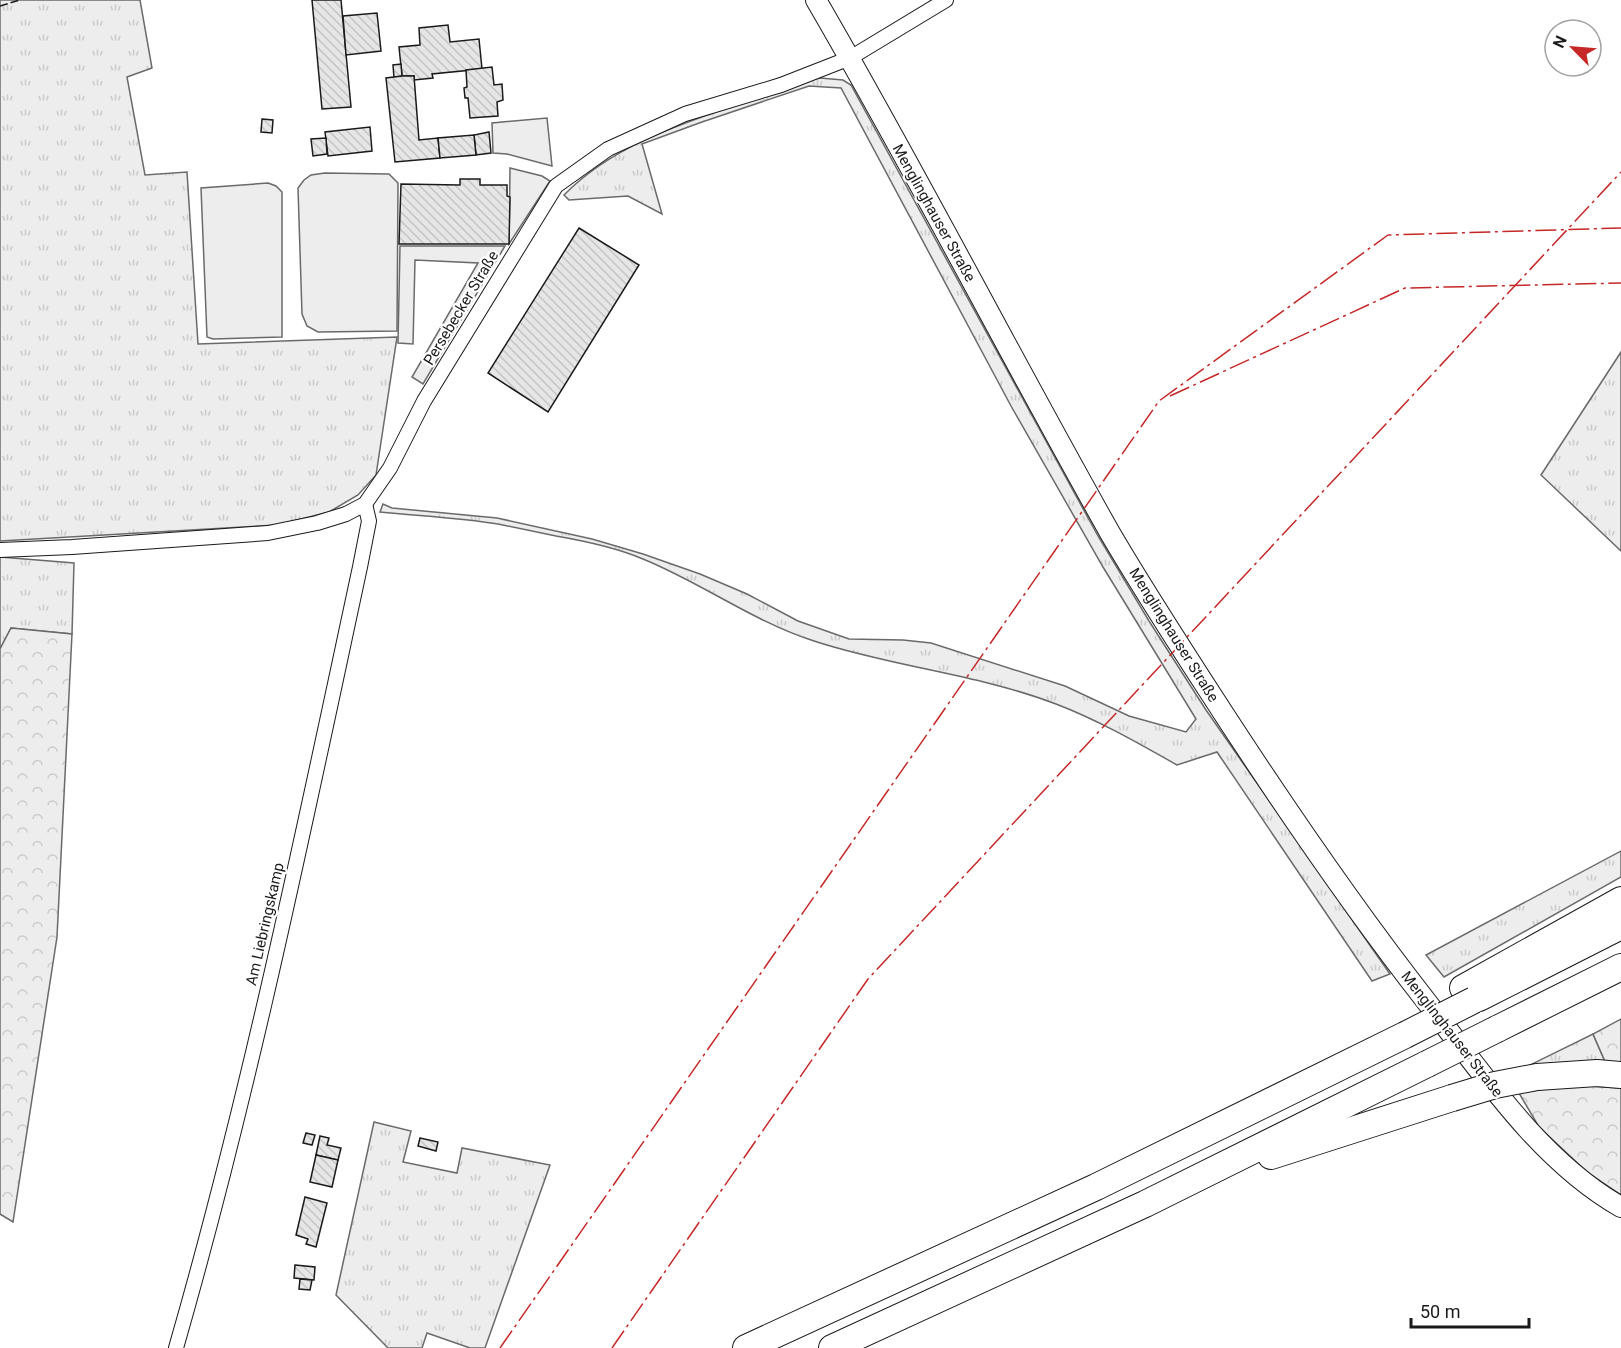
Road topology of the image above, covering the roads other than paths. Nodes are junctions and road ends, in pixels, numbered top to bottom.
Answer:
1 (816, 0) edge
2 (946, 0) edge
3 (850, 58) junction
4 (365, 504) junction
5 (0, 550) edge
6 (1621, 900) edge
7 (1621, 926) edge
8 (1621, 967) edge
9 (1469, 994) junction
10 (1621, 1075) edge
11 (1145, 1203) junction
12 (1621, 1207) edge
13 (176, 1348) edge
14 (746, 1348) edge
15 (832, 1348) edge

1 - 3 street, Menglinghauser Straße
2 - 3 street, Persebecker Straße
3 - 4 street, Persebecker Straße
3 - 12 street, Menglinghauser Straße
4 - 5 street, Persebecker Straße
4 - 13 street, Am Liebringskamp
6 - 9 highway
7 - 9 highway
8 - 11 highway, bridge
9 - 14 highway, bridge
10 - 11 highway, bridge
11 - 15 highway

